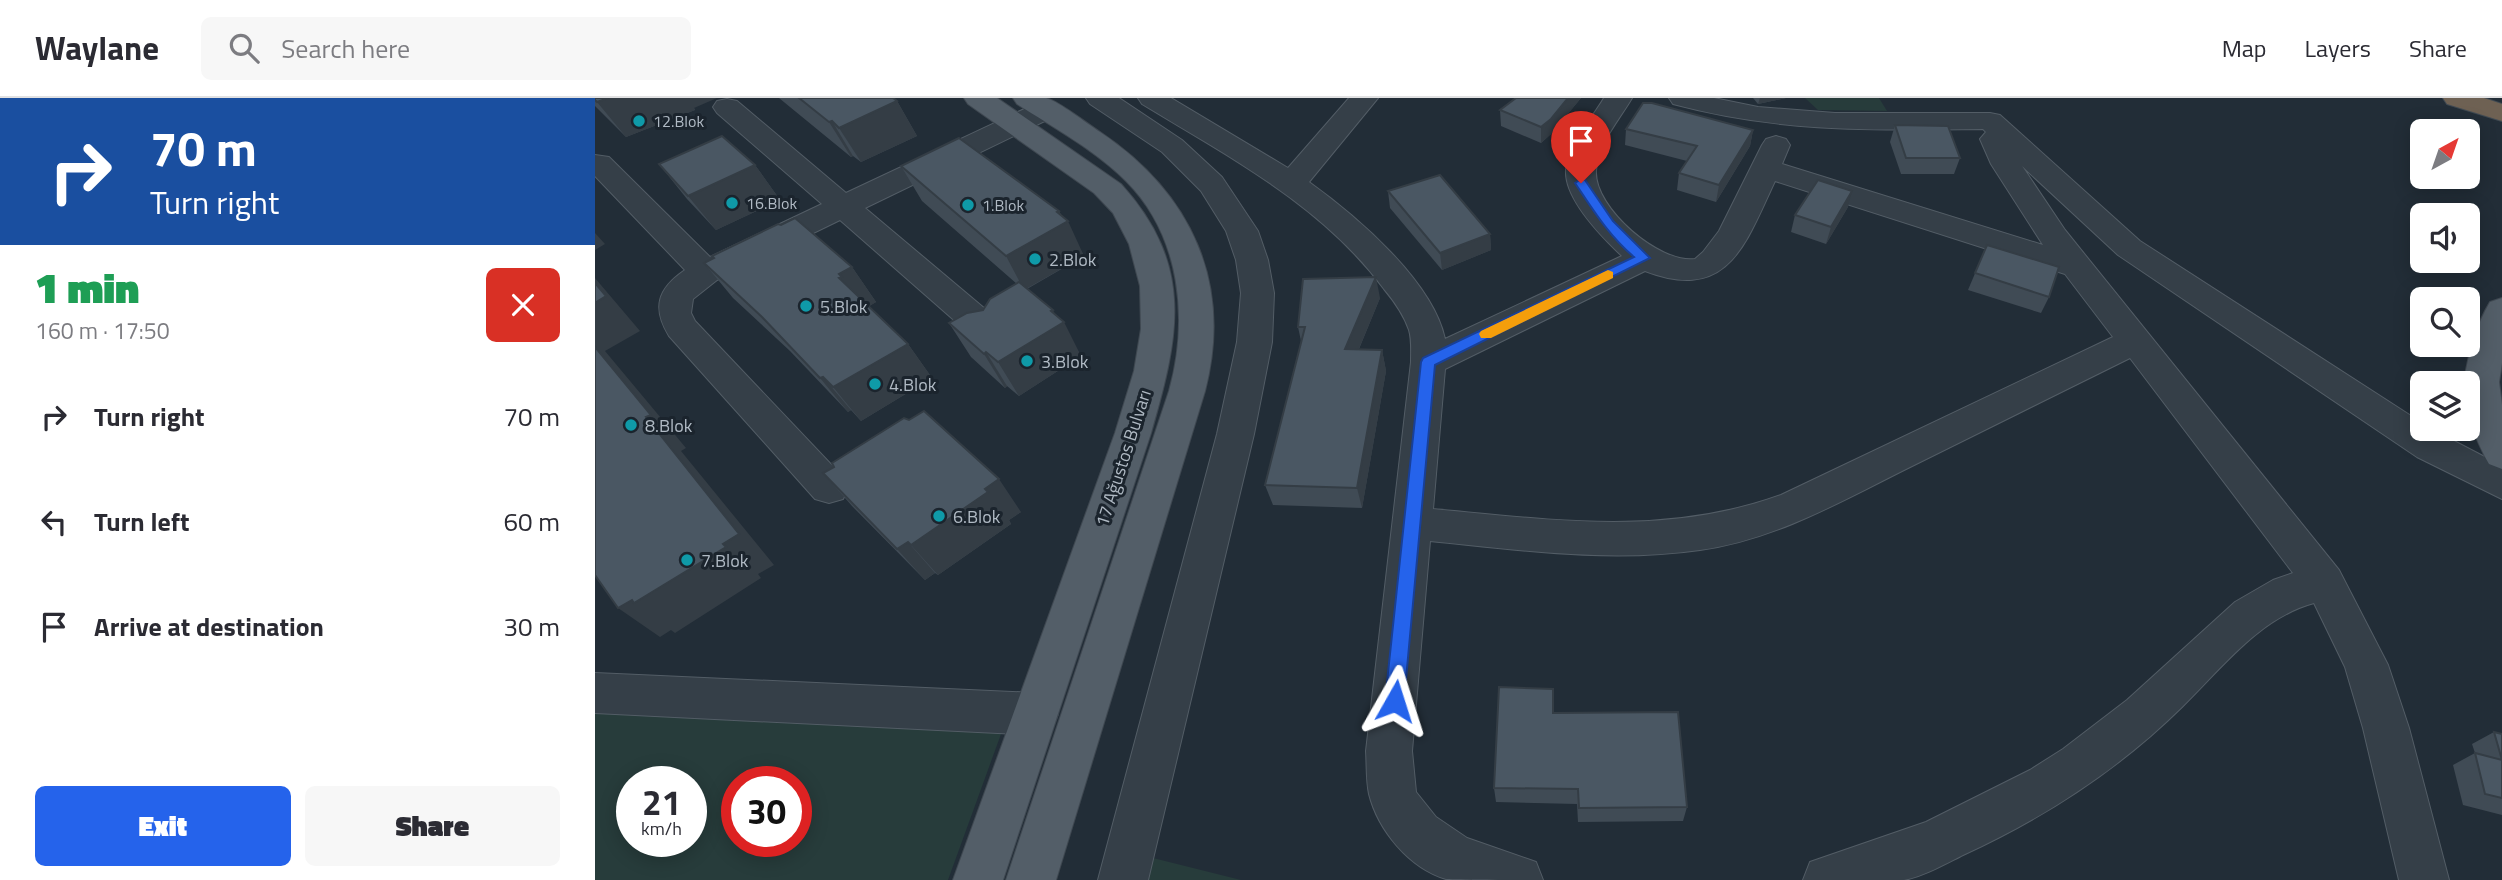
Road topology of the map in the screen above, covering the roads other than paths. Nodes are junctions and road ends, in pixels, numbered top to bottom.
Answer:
1 (978, 98) edge
2 (1100, 98) edge
3 (1152, 98) edge
4 (1364, 98) edge
5 (1618, 98) edge
6 (1683, 98) edge
7 (2457, 98) edge
8 (727, 107) dead end
9 (1985, 109) edge
10 (1030, 110) edge
11 (2502, 113) edge
12 (1782, 120) junction
13 (599, 163) dead end
14 (1766, 168) junction
15 (1291, 184) junction
16 (843, 206) junction
17 (1644, 258) junction
18 (2076, 266) junction
19 (706, 272) junction
20 (2502, 310) edge
21 (991, 333) edge
22 (2137, 340) junction
23 (1428, 362) junction
24 (2502, 454) edge
25 (2502, 484) edge
26 (829, 488) edge
27 (1413, 523) junction
28 (2324, 582) junction
29 (595, 693) edge
30 (1036, 714) junction
31 (978, 880) edge
32 (1031, 880) edge
33 (1123, 880) edge
34 (1518, 880) edge
35 (1828, 880) edge
36 (2424, 880) edge

1 - 10 main road, 17 Ağustos Bulvarı
2 - 33 street
3 - 15 street
4 - 15 street
5 - 17 street
6 - 12 street
7 - 11 highway
8 - 16 street
9 - 12 street
9 - 18 street
9 - 25 street
10 - 16 street
10 - 30 main road, 17 Ağustos Bulvarı
10 - 32 main road, 17 Ağustos Bulvarı
12 - 14 street
13 - 19 street
14 - 17 street
14 - 18 street
15 - 23 street
16 - 19 street
16 - 21 street
17 - 23 street
18 - 22 street
19 - 26 street
20 - 24 main road
22 - 27 street
22 - 28 street
23 - 27 street
27 - 34 street
28 - 35 street
28 - 36 street
29 - 30 street
30 - 31 main road, 17 Ağustos Bulvarı

